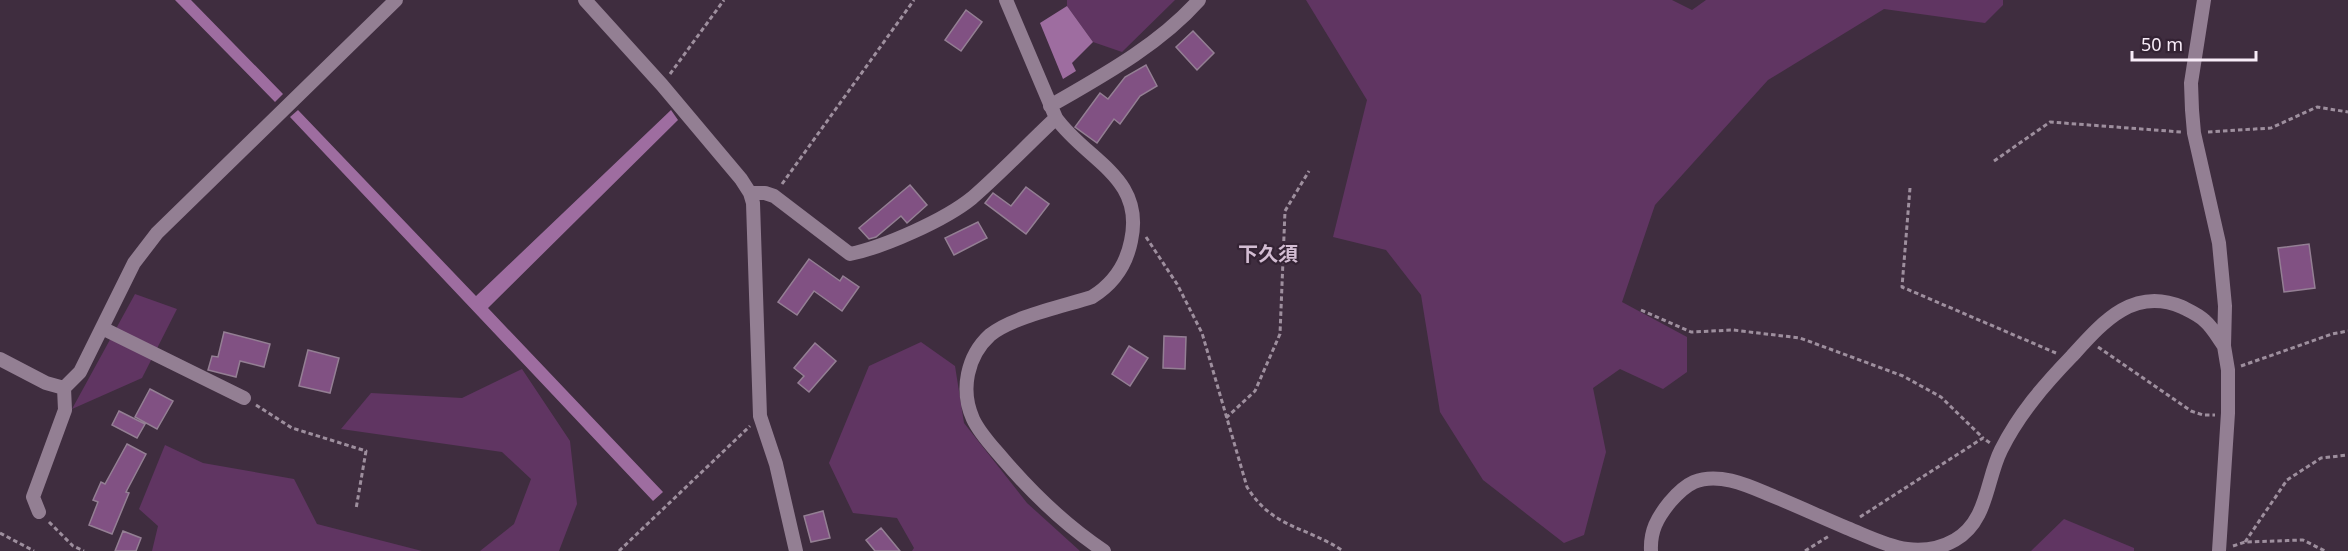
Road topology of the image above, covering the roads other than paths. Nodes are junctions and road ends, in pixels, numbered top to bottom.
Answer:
1 (396, 0) edge
2 (585, 0) edge
3 (1006, 0) edge
4 (1199, 0) edge
5 (2205, 0) edge
6 (1053, 112) junction
7 (750, 193) junction
8 (102, 328) junction
9 (2224, 346) junction
10 (0, 359) edge
11 (64, 388) junction
12 (244, 398) road end
13 (39, 512) road end
14 (2224, 549) edge
15 (796, 551) edge
16 (1104, 551) edge
17 (1651, 551) edge

1 - 8 street
2 - 7 street
3 - 6 street
4 - 6 street
5 - 9 street
6 - 7 street
6 - 16 street
7 - 15 street
8 - 11 street
8 - 12 street
9 - 14 street
9 - 17 street
10 - 11 street
11 - 13 street

